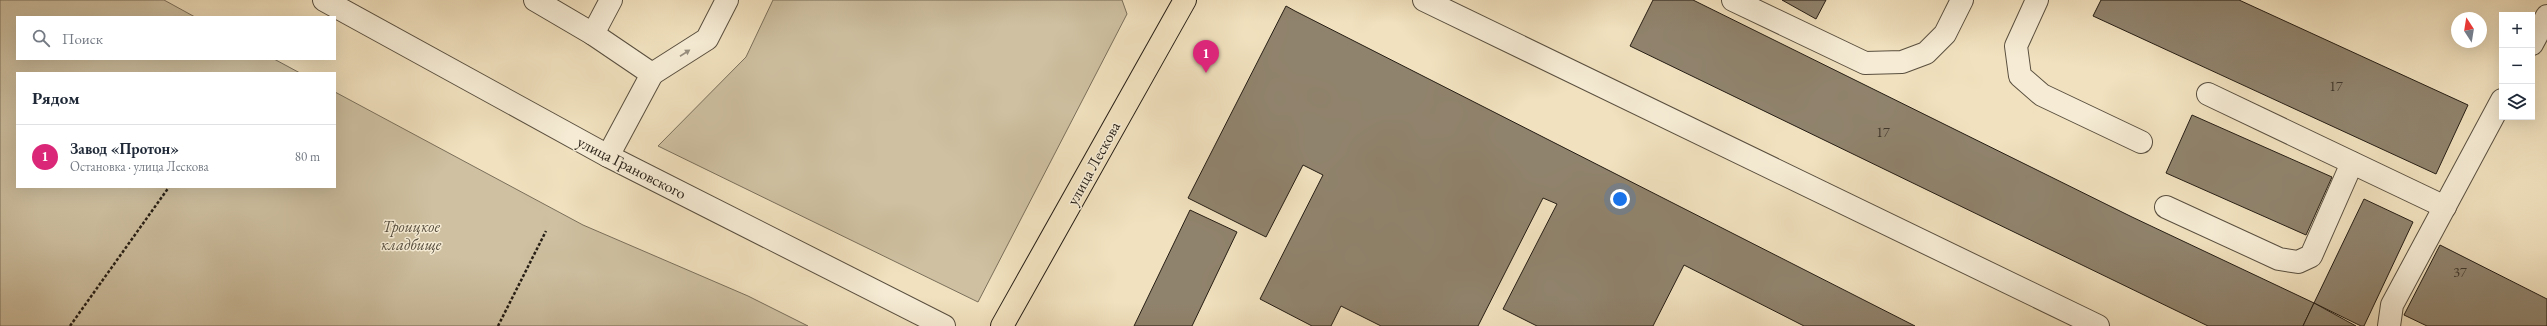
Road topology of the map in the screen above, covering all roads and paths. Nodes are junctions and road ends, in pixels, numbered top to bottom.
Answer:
1 (324, 0) edge
2 (535, 0) edge
3 (611, 0) edge
4 (728, 0) edge
5 (1185, 0) edge
6 (1424, 0) edge
7 (1733, 0) edge
8 (1962, 0) edge
9 (2036, 0) edge
10 (2547, 16) edge
11 (593, 34) junction
12 (2535, 38) edge
13 (652, 74) junction
14 (2208, 94) dead end
15 (2499, 106) edge
16 (2141, 142) dead end
17 (608, 156) junction
18 (2352, 163) junction
19 (168, 188) edge
20 (2166, 207) dead end
21 (2445, 207) junction
22 (546, 231) dead end
23 (70, 326) edge
24 (498, 326) edge
25 (944, 326) edge
26 (1002, 326) edge
27 (2098, 326) edge
28 (2389, 326) edge

1 - 17 street, улица Грановского
2 - 11 street
3 - 11 street
13 -> 4 street
5 - 26 main road, улица Лескова
6 - 27 street
7 - 8 street
9 - 16 street
10 - 12 street
11 - 13 street
13 - 17 street
14 - 18 street
15 - 21 street
17 - 25 street, улица Грановского
18 - 20 street
18 - 21 street
19 - 23 path
21 - 28 street
22 - 24 path

